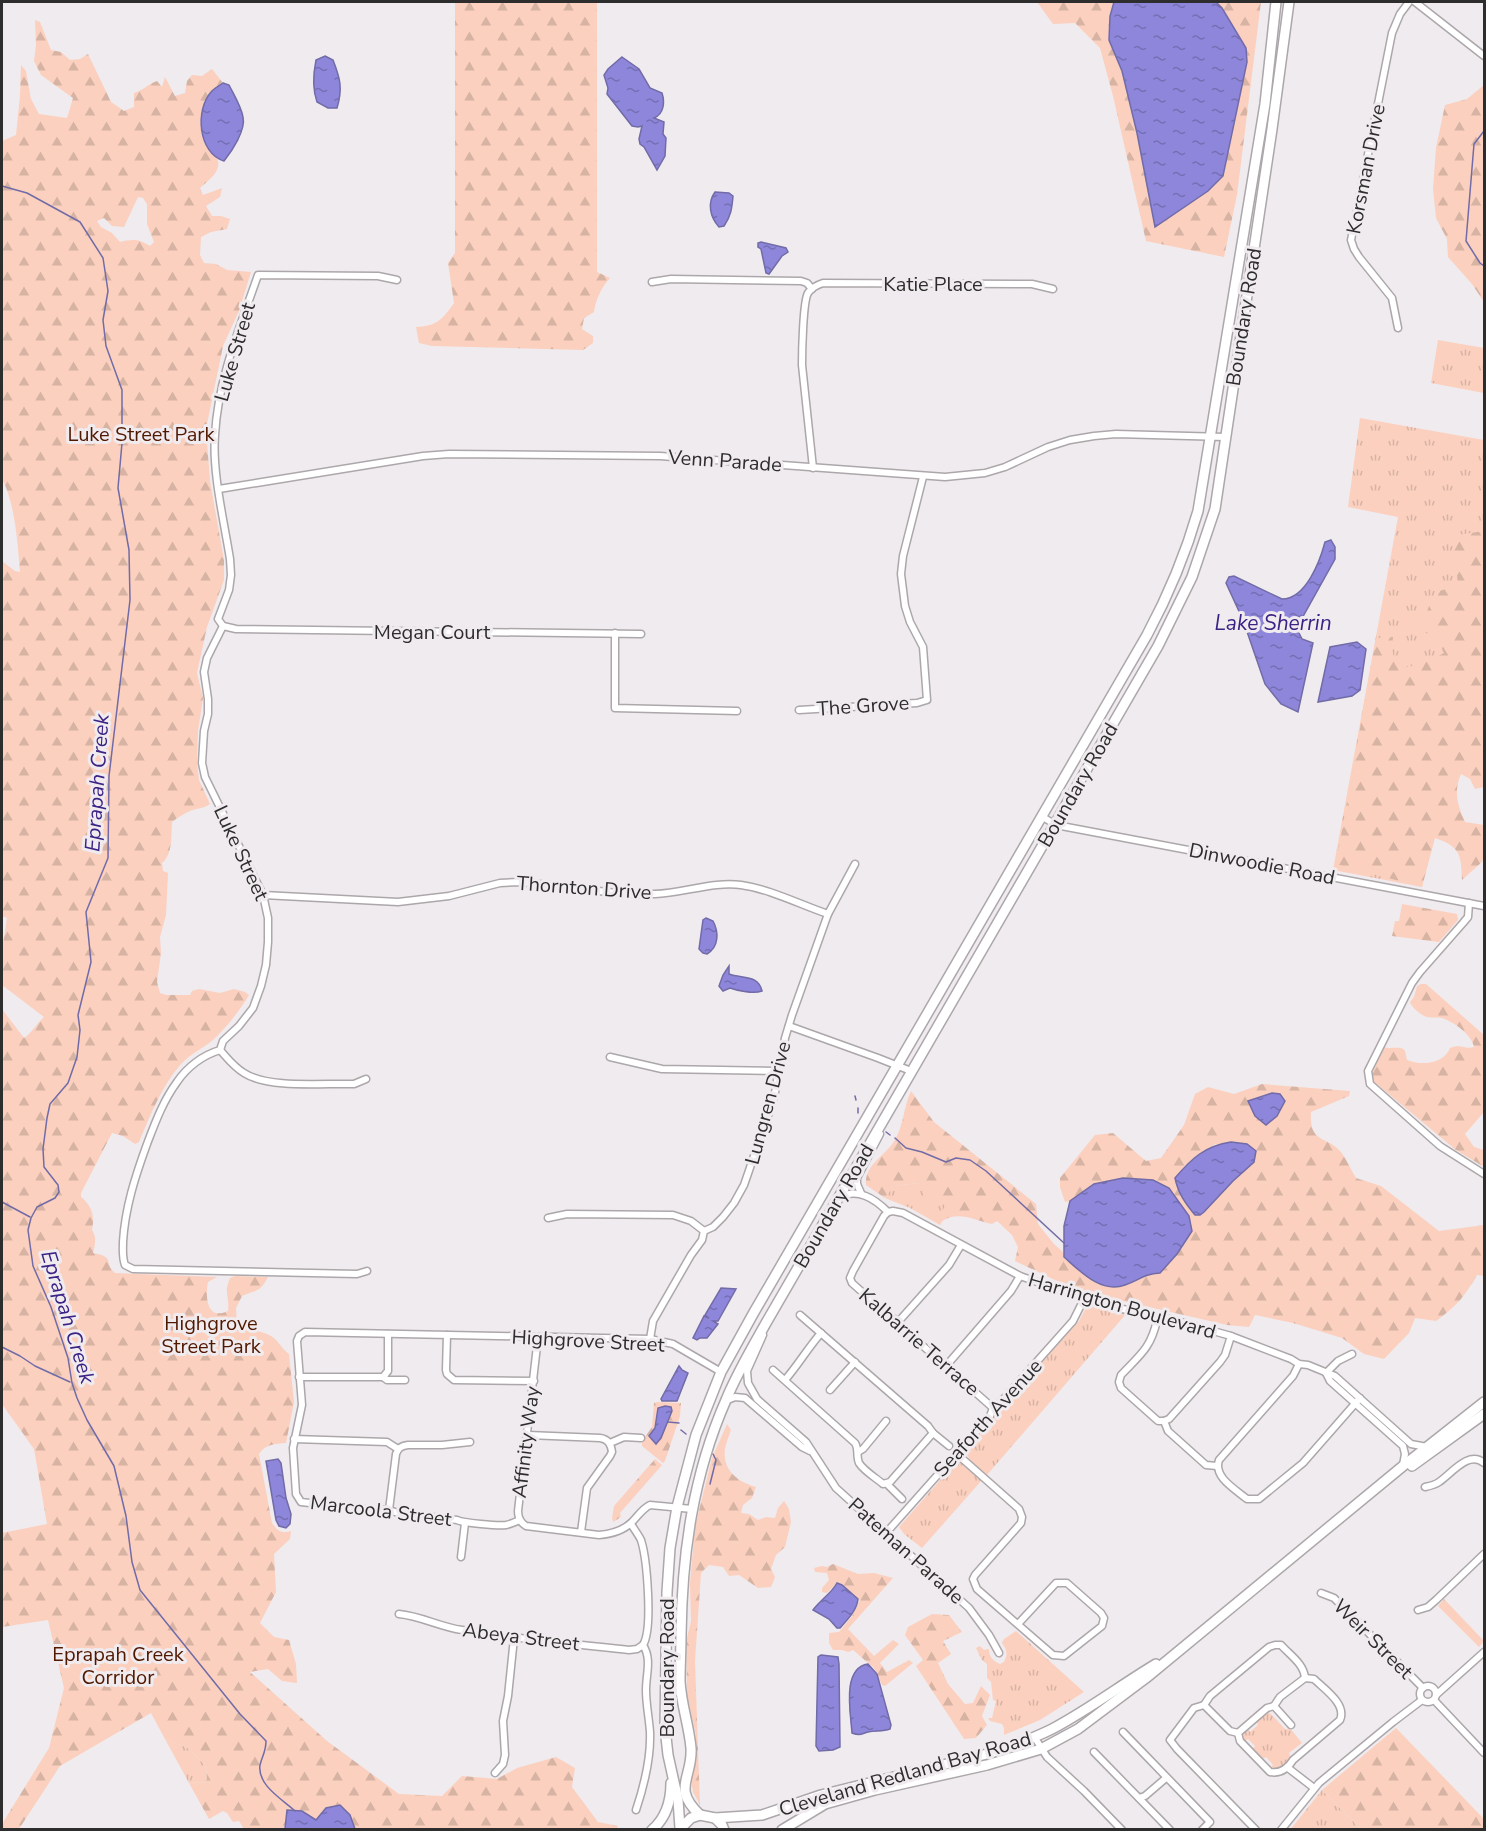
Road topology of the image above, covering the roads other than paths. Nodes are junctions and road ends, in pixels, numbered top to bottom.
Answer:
1 (1276, 2) edge
2 (1289, 2) edge
3 (1409, 2) edge
4 (1415, 2) edge
5 (1485, 56) edge
6 (397, 280) dead end
7 (652, 282) dead end
8 (813, 288) junction
9 (1053, 289) dead end
10 (1398, 328) dead end
11 (1210, 436) junction
12 (1225, 437) junction
13 (813, 468) junction
14 (923, 477) junction
15 (219, 489) junction
16 (223, 626) junction
17 (615, 633) junction
18 (641, 634) dead end
19 (799, 710) dead end
20 (737, 711) dead end
21 (1041, 816) junction
22 (1056, 825) junction
23 (855, 864) dead end
24 (263, 895) junction
25 (1470, 903) junction
26 (1485, 906) edge
27 (828, 914) junction
28 (789, 1026) junction
29 (220, 1050) junction
30 (610, 1057) dead end
31 (897, 1065) junction
32 (777, 1071) junction
33 (911, 1071) junction
34 (366, 1079) dead end
35 (899, 1093) junction
36 (1485, 1174) edge
37 (861, 1193) junction
38 (838, 1197) junction
39 (888, 1212) junction
40 (548, 1218) dead end
41 (704, 1231) junction
42 (961, 1245) junction
43 (368, 1271) dead end
44 (1020, 1276) junction
45 (1084, 1299) junction
46 (800, 1315) dead end
47 (1157, 1320) junction
48 (899, 1321) junction
49 (766, 1323) junction
50 (821, 1333) junction
51 (388, 1334) junction
52 (447, 1335) junction
53 (299, 1336) joint
54 (1231, 1336) junction
55 (538, 1337) junction
56 (650, 1339) junction
57 (1352, 1354) dead end
58 (855, 1362) junction
59 (1299, 1364) junction
60 (946, 1366) junction
61 (773, 1370) dead end
62 (721, 1372) junction
63 (1326, 1372) junction
64 (299, 1377) junction
65 (383, 1377) junction
66 (405, 1380) dead end
67 (785, 1380) junction
68 (534, 1381) junction
69 (830, 1390) dead end
70 (725, 1401) junction
71 (1358, 1401) junction
72 (1485, 1402) edge
73 (993, 1408) junction
74 (1485, 1414) edge
75 (886, 1421) dead end
76 (1164, 1421) junction
77 (933, 1433) junction
78 (528, 1435) junction
79 (641, 1438) dead end
80 (294, 1439) junction
81 (470, 1442) dead end
82 (610, 1443) junction
83 (948, 1446) dead end
84 (1428, 1447) junction
85 (398, 1449) junction
86 (811, 1452) junction
87 (858, 1452) junction
88 (957, 1454) junction
89 (1485, 1464) edge
90 (1217, 1466) junction
91 (1403, 1466) junction
92 (886, 1484) junction
93 (1425, 1487) dead end
94 (1374, 1490) junction
95 (902, 1499) dead end
96 (677, 1507) junction
97 (692, 1509) junction
98 (389, 1510) junction
99 (520, 1520) junction
100 (465, 1523) junction
101 (631, 1524) junction
102 (581, 1532) junction
103 (886, 1533) junction
104 (1485, 1554) edge
105 (461, 1557) dead end
106 (1321, 1593) dead end
107 (1418, 1610) dead end
108 (399, 1614) dead end
109 (1018, 1624) junction
110 (514, 1638) junction
111 (643, 1645) junction
112 (1178, 1650) junction
113 (1485, 1652) edge
114 (999, 1653) dead end
115 (1305, 1678) junction
116 (1449, 1682) junction
117 (1427, 1688) junction
118 (1435, 1697) junction
119 (1422, 1700) junction
120 (1204, 1705) junction
121 (1274, 1706) junction
122 (1291, 1725) dead end
123 (1123, 1732) dead end
124 (1238, 1733) junction
125 (1035, 1738) junction
126 (1041, 1749) junction
127 (1094, 1752) dead end
128 (1485, 1753) edge
129 (670, 1765) junction
130 (1288, 1768) junction
131 (495, 1773) dead end
132 (1166, 1778) junction
133 (1314, 1788) junction
134 (1139, 1798) junction
135 (636, 1810) dead end
136 (700, 1815) junction
137 (715, 1818) junction
138 (680, 1829) edge
139 (652, 1830) edge
140 (724, 1830) edge
141 (783, 1830) edge
142 (1122, 1830) edge
143 (1170, 1830) edge
144 (1202, 1830) edge
145 (1256, 1830) edge
146 (1281, 1830) edge

1 - 11 highway, Boundary Road
2 - 12 highway, Boundary Road
3 - 10 street, Korsman Drive
4 - 5 street
6 - 15 street, Luke Street
7 - 8 street
8 - 9 street, Katie Place
8 - 13 street
11 - 12 street, Venn Parade
11 - 14 street, Venn Parade
11 - 21 highway, Boundary Road
12 - 22 highway, Boundary Road
13 - 14 street, Venn Parade
13 - 15 street, Venn Parade
14 - 19 street, The Grove
15 - 16 street, Luke Street
16 - 17 street, Megan Court
16 - 24 street, Luke Street
17 - 18 street, Megan Court
17 - 20 street
21 - 22 street, Dinwoodie Road
21 - 31 highway, Boundary Road
22 - 25 street, Dinwoodie Road
22 - 33 highway, Boundary Road
23 - 27 street, Lungren Drive
24 - 27 street, Thornton Drive
24 - 29 street, Luke Street
25 - 26 street, Dinwoodie Road
25 - 36 street
27 - 28 street, Lungren Drive
28 - 31 street
28 - 32 street, Lungren Drive
29 - 34 street
29 - 43 street, Luke Street
30 - 32 street
31 - 33 street
31 - 62 highway, Boundary Road
32 - 41 street, Lungren Drive
33 - 35 highway, Boundary Road
35 - 37 street
35 - 38 highway, Boundary Road
37 - 38 street
37 - 39 street, Harrington Boulevard
38 - 49 highway, Boundary Road
39 - 42 street, Harrington Boulevard
39 - 48 street, Kalbarrie Terrace
40 - 41 street
41 - 56 street, Lungren Drive
42 - 44 street, Harrington Boulevard
42 - 48 street
44 - 45 street, Harrington Boulevard
44 - 60 street
45 - 47 street, Harrington Boulevard
45 - 73 street, Seaforth Avenue
46 - 50 street
47 - 54 street, Harrington Boulevard
47 - 76 street
48 - 60 street, Kalbarrie Terrace
49 - 70 highway, Boundary Road
49 - 86 street, Pateman Parade
50 - 58 street
50 - 67 street
51 - 52 street, Highgrove Street
51 - 53 street, Highgrove Street
51 - 65 street
52 - 55 street, Highgrove Street
52 - 68 street
53 - 64 street, Marcoola Street
54 - 59 street, Harrington Boulevard
54 - 76 street
55 - 56 street, Highgrove Street
55 - 68 street, Affinity Way
56 - 62 street, Highgrove Street
57 - 63 street
58 - 69 street
58 - 77 street
59 - 63 street, Harrington Boulevard
59 - 90 street
60 - 73 street, Kalbarrie Terrace
61 - 67 street
62 - 96 highway, Boundary Road
63 - 71 street
64 - 65 street
64 - 80 street, Marcoola Street
65 - 66 street
67 - 87 street
68 - 78 street, Affinity Way
70 - 86 street, Pateman Parade
70 - 97 highway, Boundary Road
71 - 84 street
71 - 90 street
71 - 91 street
72 - 84 highway, Cleveland Redland Bay Road
73 - 88 street, Seaforth Avenue
74 - 94 highway, Cleveland Redland Bay Road
75 - 87 street
76 - 90 street
77 - 83 street
77 - 92 street
78 - 82 street
78 - 99 street, Affinity Way
79 - 82 street
80 - 85 street
80 - 98 street, Marcoola Street
81 - 85 street
82 - 102 street
84 - 91 highway, Cleveland Redland Bay Road
85 - 98 street
86 - 103 street, Pateman Parade
87 - 92 street
88 - 103 street, Seaforth Avenue
88 - 109 street
89 - 93 street
91 - 94 highway, Cleveland Redland Bay Road
92 - 95 street
94 - 112 highway, Cleveland Redland Bay Road
96 - 97 street
96 - 101 street, Affinity Way
96 - 129 highway, Boundary Road
97 - 136 highway, Boundary Road
98 - 100 street, Marcoola Street
99 - 100 street, Marcoola Street
99 - 102 street, Affinity Way
100 - 105 street
101 - 102 street, Affinity Way
101 - 111 street, Boundary Road
103 - 114 street, Pateman Parade
104 - 107 street
106 - 117 street, Weir Street
108 - 110 street, Abeya Street
109 - 109 street
110 - 111 street, Abeya Street
110 - 131 street
111 - 135 street, Boundary Road
112 - 125 highway, Cleveland Redland Bay Road
112 - 126 highway, Cleveland Redland Bay Road
113 - 116 street
115 - 120 street
115 - 121 street
115 - 130 street
116 - 117 street
116 - 118 street
117 - 118 street
117 - 119 street
118 - 119 street
118 - 128 street
119 - 133 street
120 - 124 street
120 - 145 street
121 - 122 street
121 - 124 street
123 - 132 street
124 - 130 street
125 - 126 street
125 - 137 highway, Cleveland Redland Bay Road
126 - 141 highway, Cleveland Redland Bay Road
126 - 142 street
127 - 134 street
129 - 138 highway, Boundary Road
129 - 139 highway
130 - 133 street
132 - 134 street
132 - 144 street
133 - 146 street
134 - 143 street
136 - 137 highway, Cleveland Redland Bay Road
136 - 138 highway
137 - 140 highway

